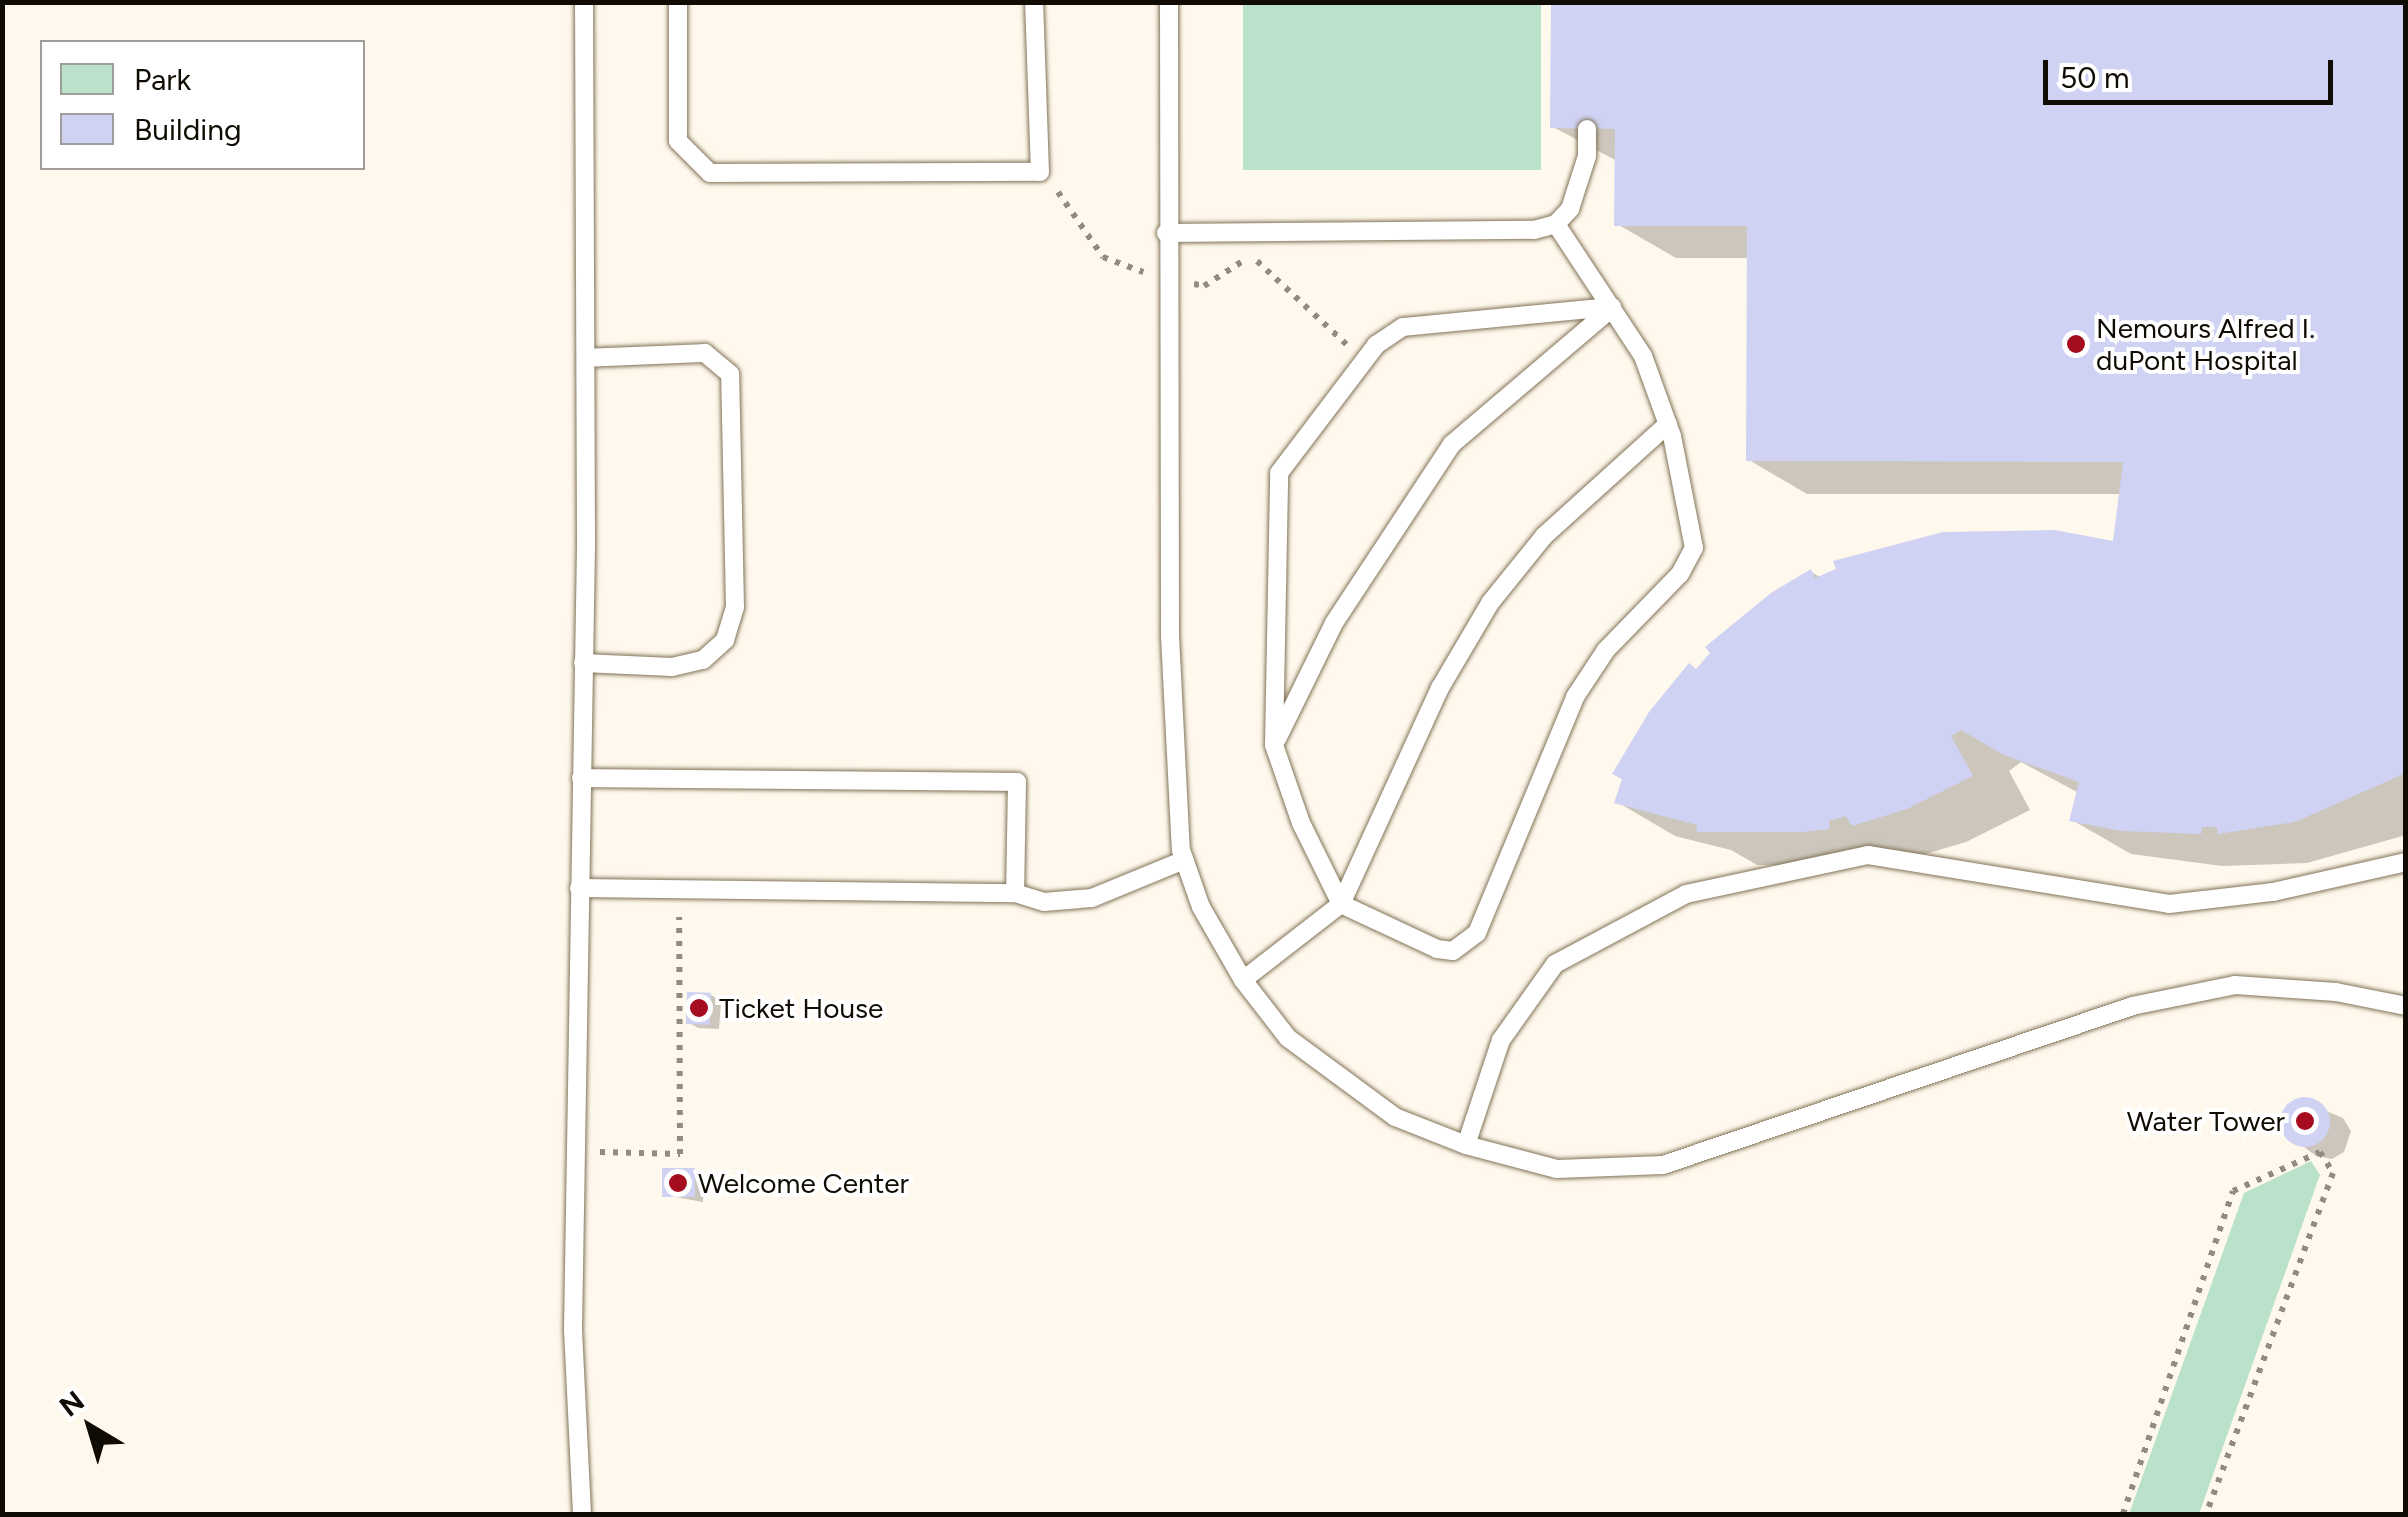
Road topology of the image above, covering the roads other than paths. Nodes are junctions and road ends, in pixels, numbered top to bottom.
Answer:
1 (584, 2) edge
2 (678, 2) edge
3 (1034, 2) edge
4 (1170, 2) edge
5 (1587, 129) dead end
6 (1556, 224) junction
7 (1166, 233) junction
8 (1612, 307) junction
9 (586, 358) junction
10 (1668, 424) junction
11 (583, 663) junction
12 (1274, 745) junction
13 (581, 778) junction
14 (1184, 860) junction
15 (2406, 862) edge
16 (580, 888) junction
17 (1015, 894) junction
18 (1341, 904) junction
19 (1244, 980) junction
20 (2406, 1006) edge
21 (1466, 1145) junction
22 (582, 1514) edge

1 - 9 lane
2 - 3 lane
4 - 7 lane
5 - 6 lane
6 - 7 lane
6 - 8 lane
7 - 14 lane
8 - 10 lane
8 - 12 lane
8 - 12 lane
9 - 11 lane
9 - 11 lane
10 - 18 lane
10 - 18 lane
11 - 13 lane
12 - 18 lane
13 - 16 lane
13 - 17 lane
14 - 17 lane
14 - 19 lane
15 - 21 lane
16 - 17 lane
16 - 22 lane
18 - 19 lane
19 - 21 lane
20 - 21 lane

